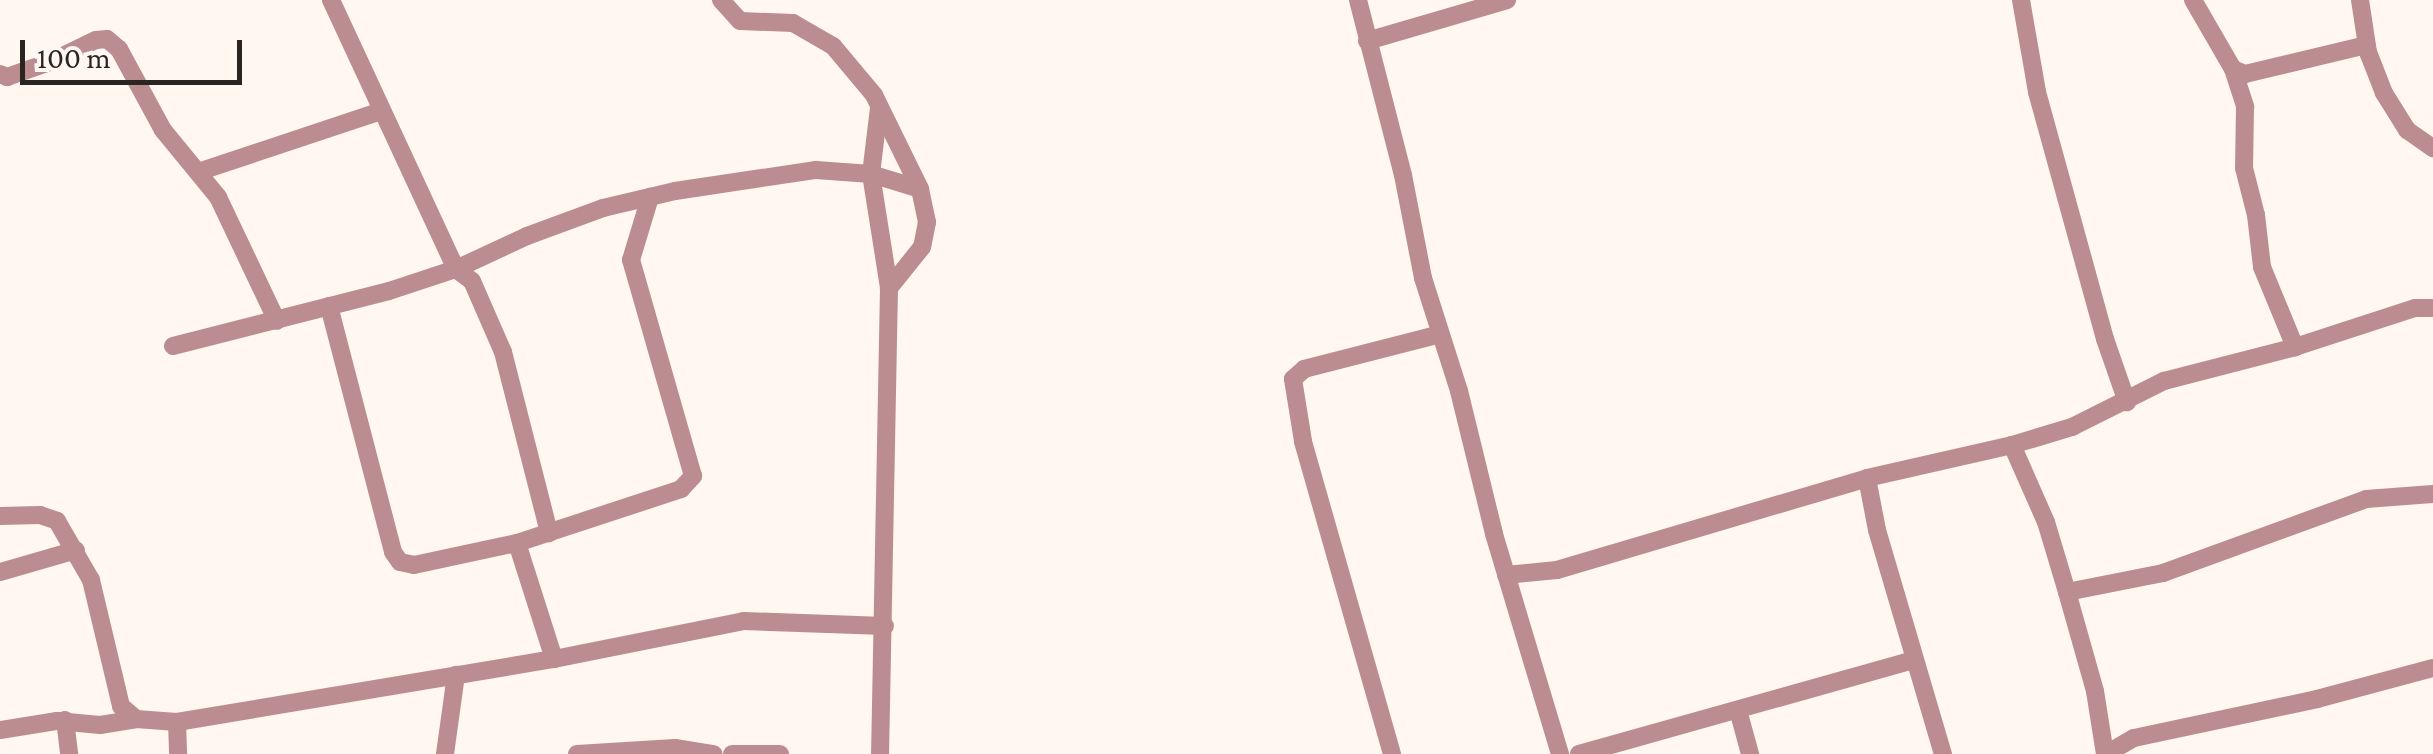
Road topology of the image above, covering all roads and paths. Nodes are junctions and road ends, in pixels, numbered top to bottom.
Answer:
1 (331, 0) edge
2 (721, 0) edge
3 (1358, 0) edge
4 (1507, 0) edge
5 (2021, 0) edge
6 (2193, 0) edge
7 (2360, 0) edge
8 (1367, 41) junction
9 (2367, 44) junction
10 (2234, 70) junction
11 (0, 74) edge
12 (879, 107) junction
13 (382, 111) junction
14 (2433, 148) edge
15 (201, 172) junction
16 (871, 174) junction
17 (920, 189) junction
18 (650, 197) junction
19 (456, 269) junction
20 (890, 288) junction
21 (329, 306) junction
22 (2433, 308) edge
23 (277, 321) junction
24 (1440, 334) junction
25 (173, 346) dead end
26 (2295, 348) junction
27 (2128, 402) junction
28 (2012, 446) junction
29 (1867, 478) junction
30 (2433, 494) edge
31 (0, 516) edge
32 (550, 533) junction
33 (518, 543) junction
34 (76, 550) junction
35 (0, 572) edge
36 (1506, 576) junction
37 (2068, 592) junction
38 (885, 626) junction
39 (554, 659) junction
40 (1914, 660) junction
41 (2433, 668) edge
42 (456, 676) junction
43 (1738, 710) junction
44 (65, 720) junction
45 (136, 720) junction
46 (176, 722) junction
47 (0, 730) edge
48 (69, 754) edge
49 (178, 754) edge
50 (444, 754) edge
51 (578, 754) edge
52 (714, 754) edge
53 (732, 754) edge
54 (780, 754) edge
55 (880, 754) edge
56 (1392, 754) edge
57 (1560, 754) edge
58 (1579, 754) edge
59 (1750, 754) edge
60 (1943, 754) edge
61 (2106, 754) edge

1 - 13 street
2 - 12 street
3 - 8 street
4 - 8 street
5 - 27 street
6 - 10 street
7 - 9 street
8 - 24 street
9 - 10 street
9 - 14 street
10 - 26 street
11 - 15 street
12 - 16 street
12 - 17 street
13 - 15 street
13 - 19 street
15 - 23 street
16 - 17 street
16 - 18 street
16 - 20 street
17 - 20 street
18 - 19 street
18 - 32 street
19 - 21 street
19 - 32 street
20 - 38 street
21 - 23 street
21 - 33 street
22 - 26 street
23 - 25 street
24 - 36 street
24 - 56 street
26 - 27 street
27 - 28 street
28 - 29 street
28 - 37 street
29 - 36 street
29 - 40 street
30 - 37 street
31 - 34 street
32 - 33 street
33 - 39 street
34 - 35 street
34 - 45 street
36 - 57 street
37 - 61 street
38 - 39 street
38 - 55 street
39 - 42 street
40 - 43 street
40 - 60 street
41 - 61 street
42 - 46 street
42 - 50 street
43 - 58 street
43 - 59 street
44 - 45 street
44 - 47 street
44 - 48 street
45 - 46 street
46 - 49 street
51 - 52 street
53 - 54 street

